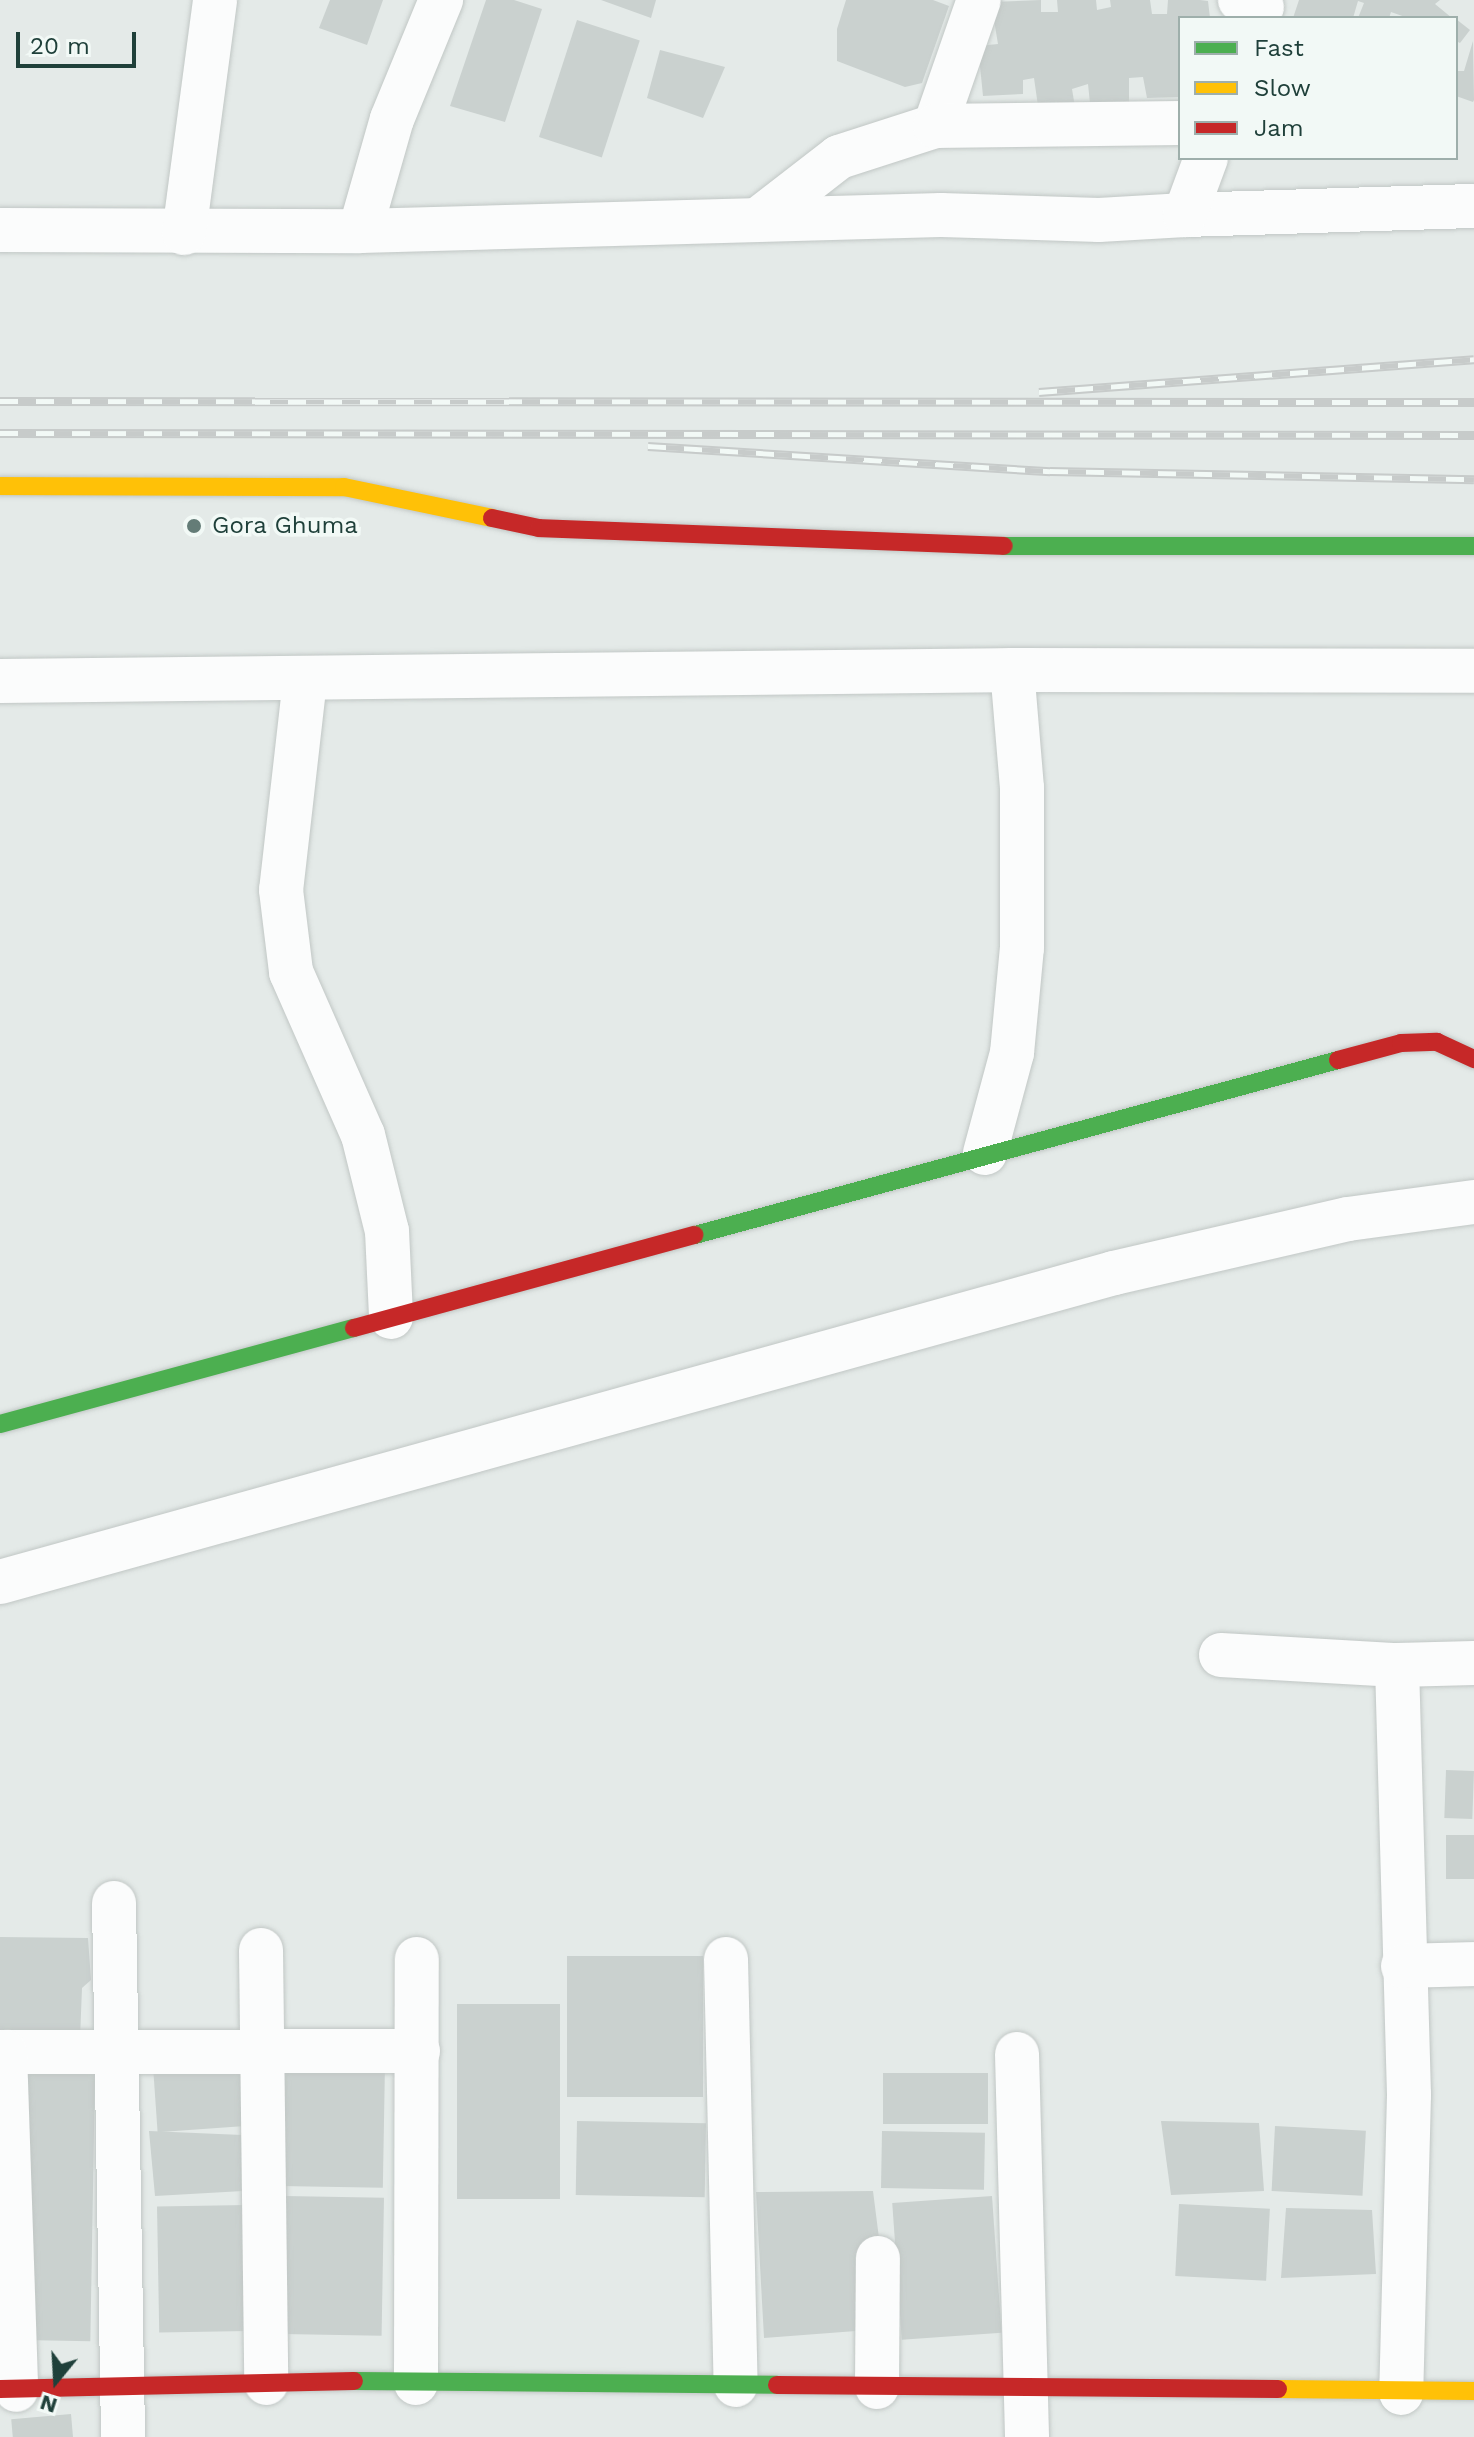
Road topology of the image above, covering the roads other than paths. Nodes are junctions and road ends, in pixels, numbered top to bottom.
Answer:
1 (215, 0) edge
2 (441, 0) edge
3 (979, 0) edge
4 (1178, 123) edge
5 (935, 126) junction
6 (1205, 160) edge
7 (1474, 206) edge
8 (1185, 215) junction
9 (759, 219) junction
10 (0, 230) edge
11 (360, 231) junction
12 (184, 233) junction
13 (0, 486) edge
14 (1474, 546) edge
15 (1012, 670) junction
16 (1474, 671) edge
17 (305, 680) junction
18 (0, 681) edge
19 (1474, 1059) edge
20 (985, 1153) junction
21 (1474, 1202) edge
22 (391, 1317) junction
23 (0, 1424) edge
24 (0, 1582) edge
25 (1221, 1655) dead end
26 (1474, 1663) edge
27 (1397, 1665) junction
28 (114, 1903) dead end
29 (261, 1950) dead end
30 (417, 1959) dead end
31 (726, 1959) dead end
32 (1474, 1964) edge
33 (1403, 1966) junction
34 (117, 2049) junction
35 (263, 2050) junction
36 (418, 2051) junction
37 (2, 2052) edge
38 (1017, 2054) dead end
39 (878, 2258) dead end
40 (266, 2383) junction
41 (416, 2383) junction
42 (736, 2385) junction
43 (124, 2387) junction
44 (877, 2387) junction
45 (8, 2389) edge
46 (1026, 2389) junction
47 (1474, 2391) edge
48 (1401, 2393) junction
49 (123, 2437) edge
50 (1027, 2437) edge

1 - 12 street
2 - 11 street
3 - 5 street
4 - 5 street
5 - 9 street
6 - 8 street
7 - 8 street
8 - 9 street
9 - 11 street
10 - 12 street
11 - 12 street
13 - 14 street
15 - 16 street
15 - 17 street
15 - 20 street
17 - 18 street
17 - 22 street
19 - 20 street
20 - 22 street
21 - 24 street
22 - 23 street
25 - 27 street
26 - 27 street
27 - 33 street
28 - 34 street
29 - 35 street
30 - 36 street
31 - 42 street
32 - 33 street
33 - 48 street
34 - 35 street
34 - 37 street
34 - 43 street
35 - 36 street
35 - 40 street
36 - 41 street
37 - 45 street
38 - 46 street
39 - 44 street
40 - 41 street
40 - 43 street
41 - 42 street
42 - 44 street
43 - 45 street
43 - 49 street
44 - 46 street
46 - 48 street
46 - 50 street
47 - 48 street

